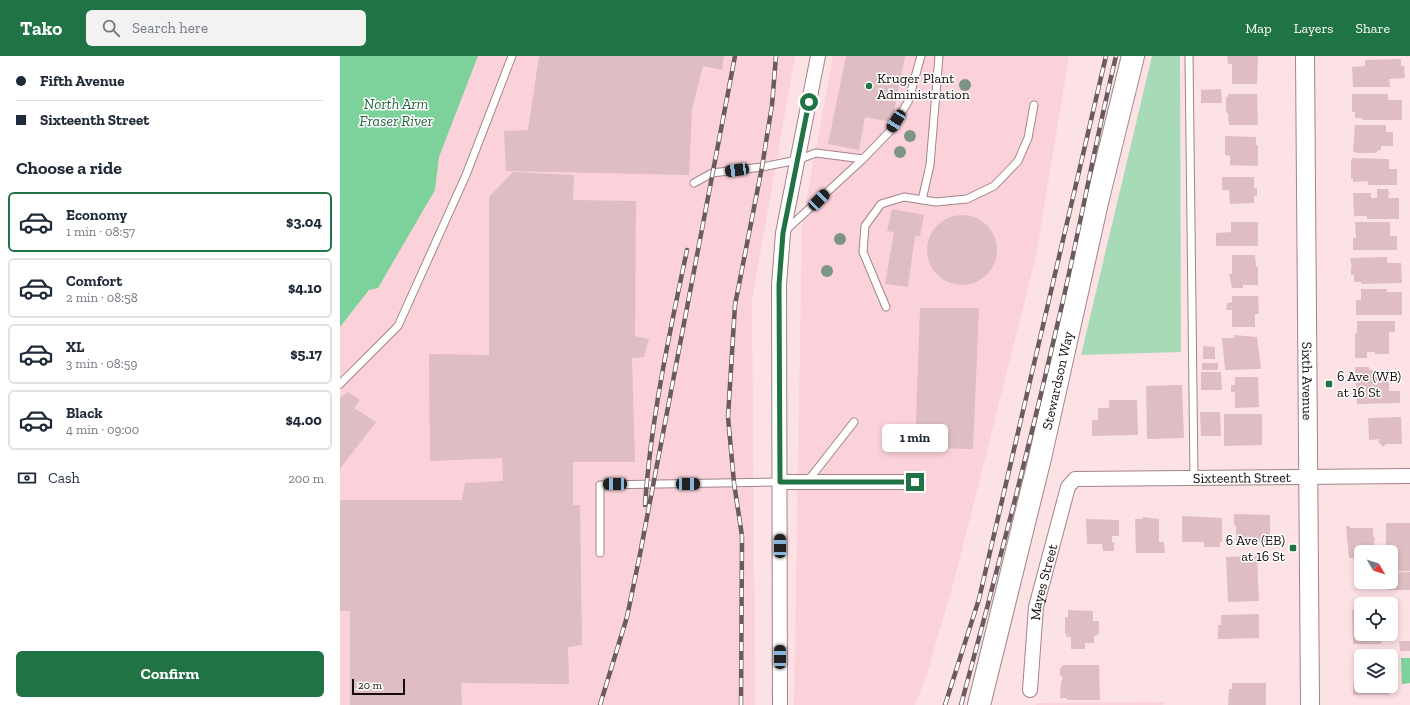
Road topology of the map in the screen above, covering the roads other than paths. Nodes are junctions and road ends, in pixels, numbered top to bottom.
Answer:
1 (512, 56) edge
2 (818, 56) edge
3 (921, 56) edge
4 (939, 56) edge
5 (1133, 56) edge
6 (1189, 56) edge
7 (1305, 56) edge
8 (1034, 105) dead end
9 (797, 160) junction
10 (863, 160) junction
11 (694, 183) dead end
12 (922, 200) junction
13 (783, 233) junction
14 (886, 307) dead end
15 (340, 384) edge
16 (854, 422) dead end
17 (1410, 476) edge
18 (1194, 477) junction
19 (1309, 477) junction
20 (1075, 479) joint
21 (780, 482) junction
22 (807, 482) junction
23 (915, 482) dead end
24 (600, 553) dead end
25 (1030, 690) dead end
26 (780, 705) edge
27 (979, 705) edge
28 (1310, 705) edge

1 - 15 lane
2 - 9 street
3 - 10 lane
4 - 12 lane
5 - 27 main road, Stewardson Way
6 - 18 lane
7 - 19 street, Sixth Avenue
8 - 12 lane
9 - 10 lane
9 - 11 lane
9 - 13 street
10 - 13 lane
12 - 14 lane
13 - 21 street
16 - 22 lane
17 - 19 street, Sixteenth Street
18 - 19 street, Sixteenth Street
18 - 20 street, Sixteenth Street
19 - 28 street, Sixth Avenue
20 - 25 street, Mayes Street
21 - 22 street
21 - 24 lane
21 - 26 street
22 - 23 street

